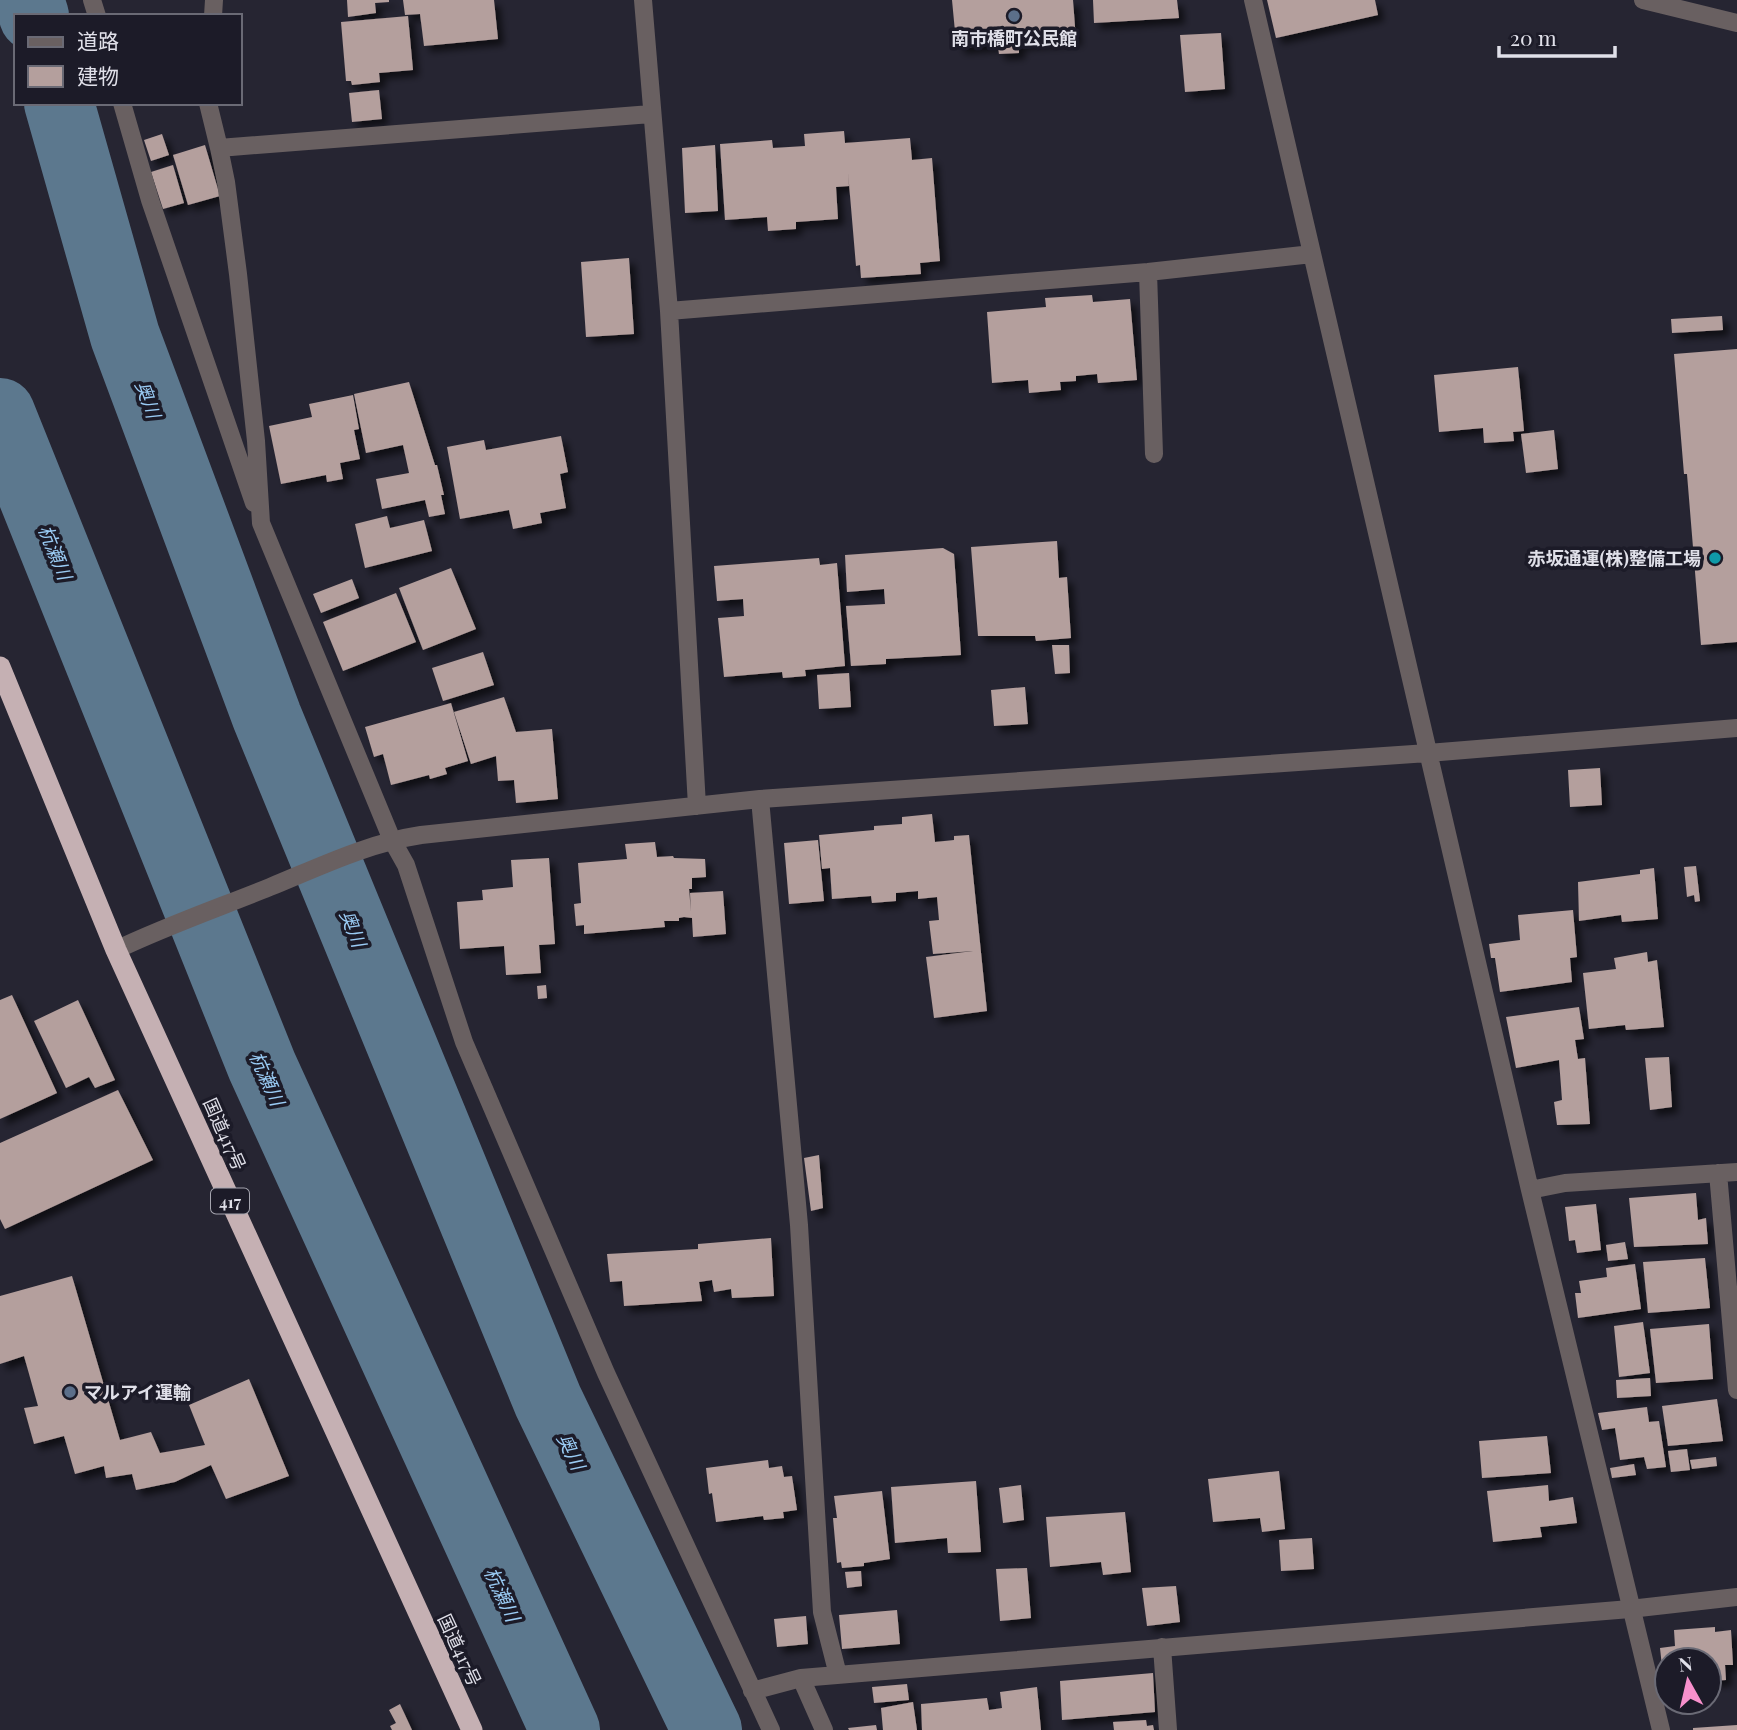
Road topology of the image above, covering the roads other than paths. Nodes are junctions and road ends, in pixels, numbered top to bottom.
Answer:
1 (643, 0) edge
2 (1253, 0) edge
3 (1643, 0) edge
4 (1737, 23) edge
5 (123, 105) edge
6 (208, 105) edge
7 (651, 114) junction
8 (219, 148) junction
9 (1312, 254) junction
10 (1148, 272) junction
11 (670, 311) junction
12 (1154, 454) dead end
13 (261, 523) junction
14 (0, 667) edge
15 (1737, 728) edge
16 (1428, 753) junction
17 (760, 799) junction
18 (697, 806) junction
19 (392, 839) junction
20 (116, 950) junction
21 (1737, 1172) edge
22 (1718, 1173) junction
23 (1530, 1190) junction
24 (1737, 1390) edge
25 (1737, 1597) edge
26 (1630, 1609) junction
27 (1162, 1647) junction
28 (838, 1675) junction
29 (801, 1678) junction
30 (752, 1691) junction
31 (472, 1730) edge
32 (771, 1730) edge
33 (824, 1730) edge
34 (1168, 1730) edge
35 (1661, 1730) edge

1 - 7 street
2 - 9 street
3 - 4 street
5 - 13 street
6 - 8 street
7 - 8 street
7 - 11 street
8 - 13 street
9 - 10 street
9 - 16 street
10 - 11 street
10 - 12 street
11 - 18 street
13 - 19 street
14 - 20 highway, 国道417号 / 417
15 - 16 street
16 - 17 street
16 - 23 street
17 - 18 street
17 - 28 street
18 - 19 street
19 - 20 street
19 - 30 street
20 - 31 highway, 国道417号 / 417
21 - 22 street
22 - 23 street
22 - 24 street
23 - 26 street
25 - 26 street
26 - 27 street
26 - 35 street
27 - 28 street
27 - 34 street
28 - 29 street
29 - 30 street
29 - 33 street
30 - 32 street

